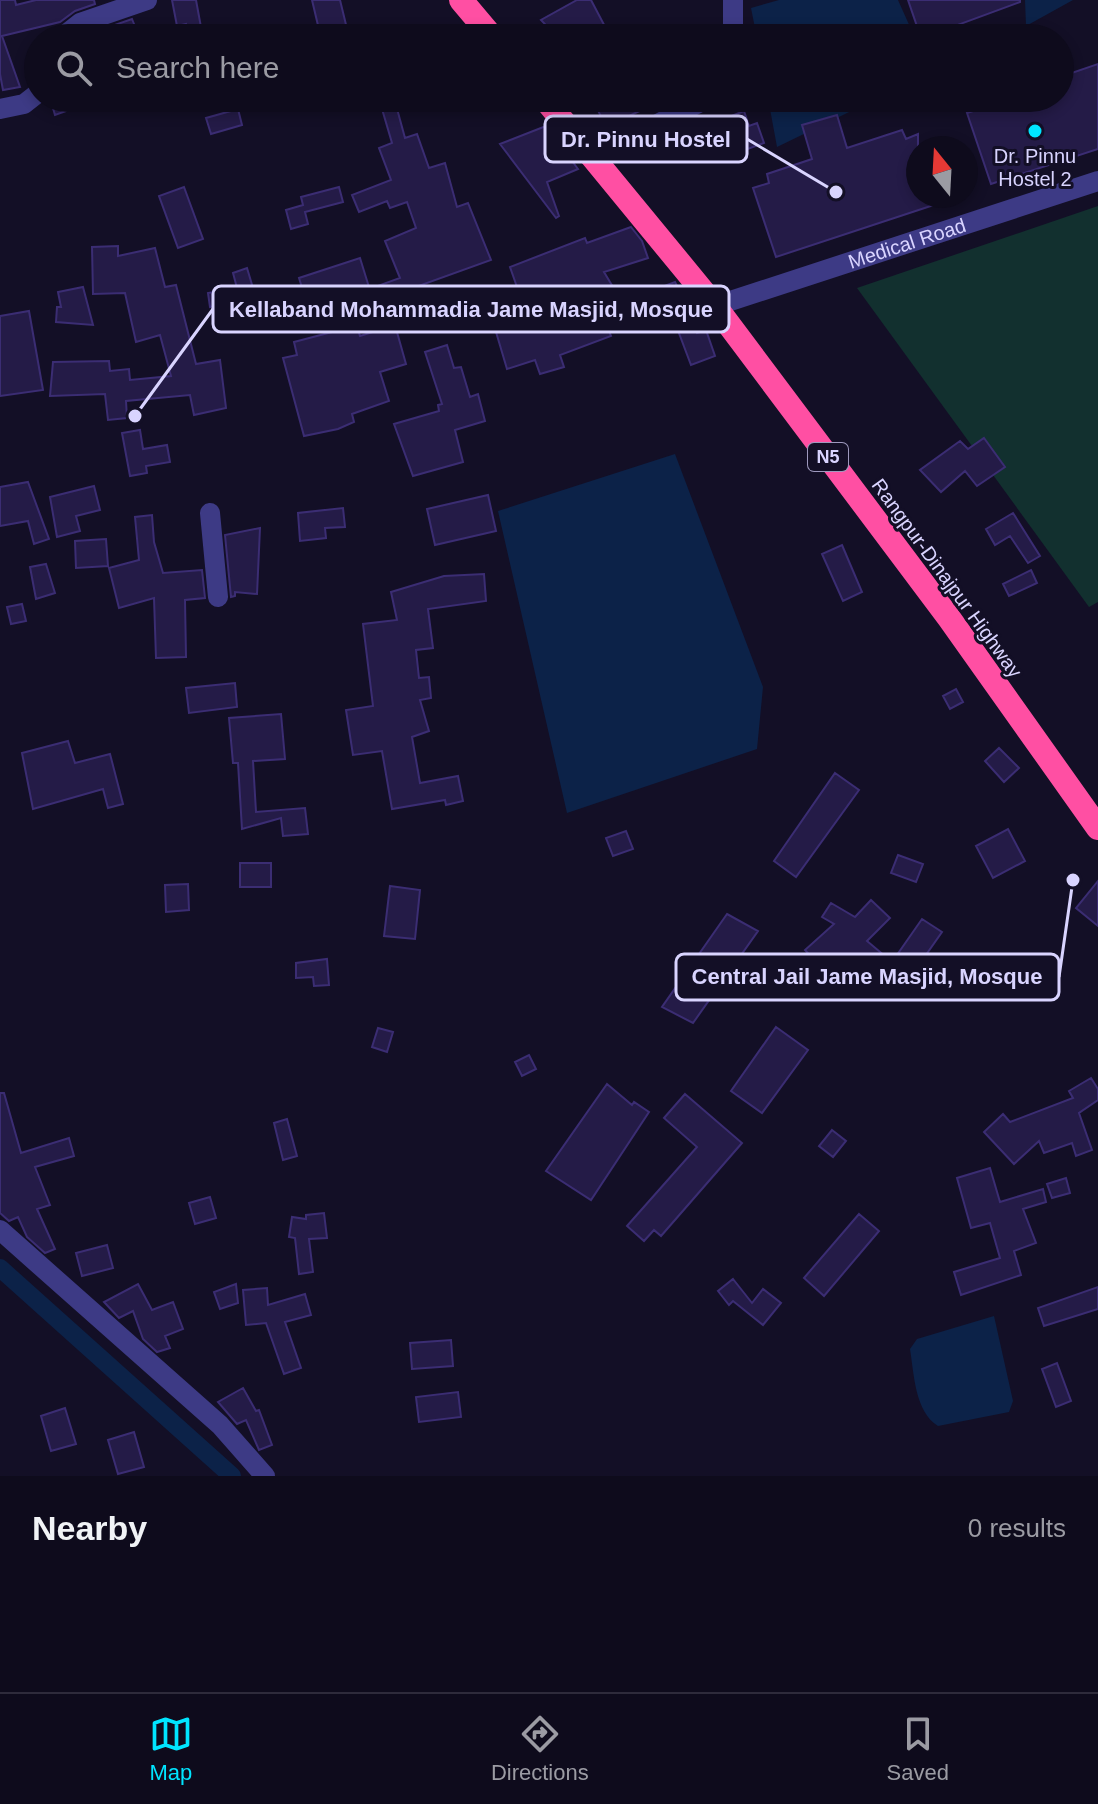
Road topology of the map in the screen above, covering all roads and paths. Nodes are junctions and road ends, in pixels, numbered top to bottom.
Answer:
1 (147, 0) edge
2 (461, 0) edge
3 (733, 0) edge
4 (79, 24) edge
5 (481, 24) edge
6 (733, 24) edge
7 (24, 104) edge
8 (0, 109) edge
9 (556, 112) edge
10 (681, 112) edge
11 (594, 157) junction
12 (1098, 181) edge
13 (715, 306) junction
14 (210, 513) dead end
15 (218, 597) dead end
16 (1098, 828) edge
17 (0, 1230) edge
18 (265, 1476) edge

1 - 4 street
2 - 5 highway
3 - 6 street
7 - 8 street
9 - 11 highway, Rangpur-Dinajpur Highway / N5
10 - 11 street
11 - 13 highway, Rangpur-Dinajpur Highway / N5
12 - 13 street, Medical Road
13 - 16 highway, Rangpur-Dinajpur Highway / N5
14 - 15 street
17 - 18 street

